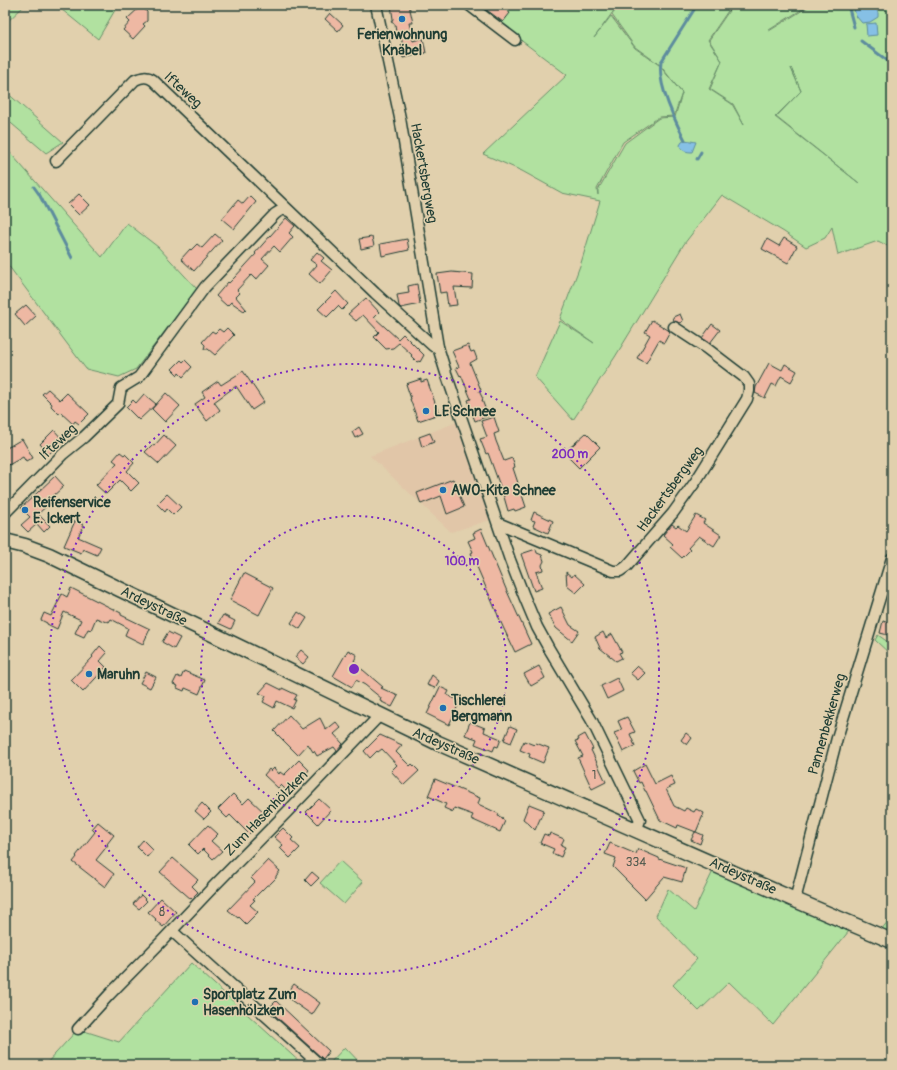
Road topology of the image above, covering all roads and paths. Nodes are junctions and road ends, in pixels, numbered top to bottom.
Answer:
1 (376, 5) edge
2 (469, 5) edge
3 (515, 40) dead end
4 (56, 161) dead end
5 (289, 211) junction
6 (674, 327) dead end
7 (438, 347) junction
8 (5, 513) edge
9 (498, 523) junction
10 (5, 540) edge
11 (892, 558) edge
12 (380, 716) junction
13 (637, 829) junction
14 (796, 900) junction
15 (172, 931) junction
16 (892, 941) edge
17 (78, 1029) dead end
18 (320, 1065) edge

1 - 7 street, Hackertsbergweg
2 - 3 street
4 - 5 street, Ifteweg
5 - 7 street
5 - 8 street, Ifteweg
6 - 9 street, Hackertsbergweg
7 - 9 street, Hackertsbergweg
9 - 13 street, Hackertsbergweg
10 - 12 main road, Ardeystraße
11 - 14 street, Pannenbekkerweg
12 - 13 main road, Ardeystraße
12 - 15 street, Zum Hasenhölzken
13 - 14 main road, Ardeystraße
14 - 16 main road, Ardeystraße
15 - 17 street, Zum Hasenhölzken
15 - 18 street

